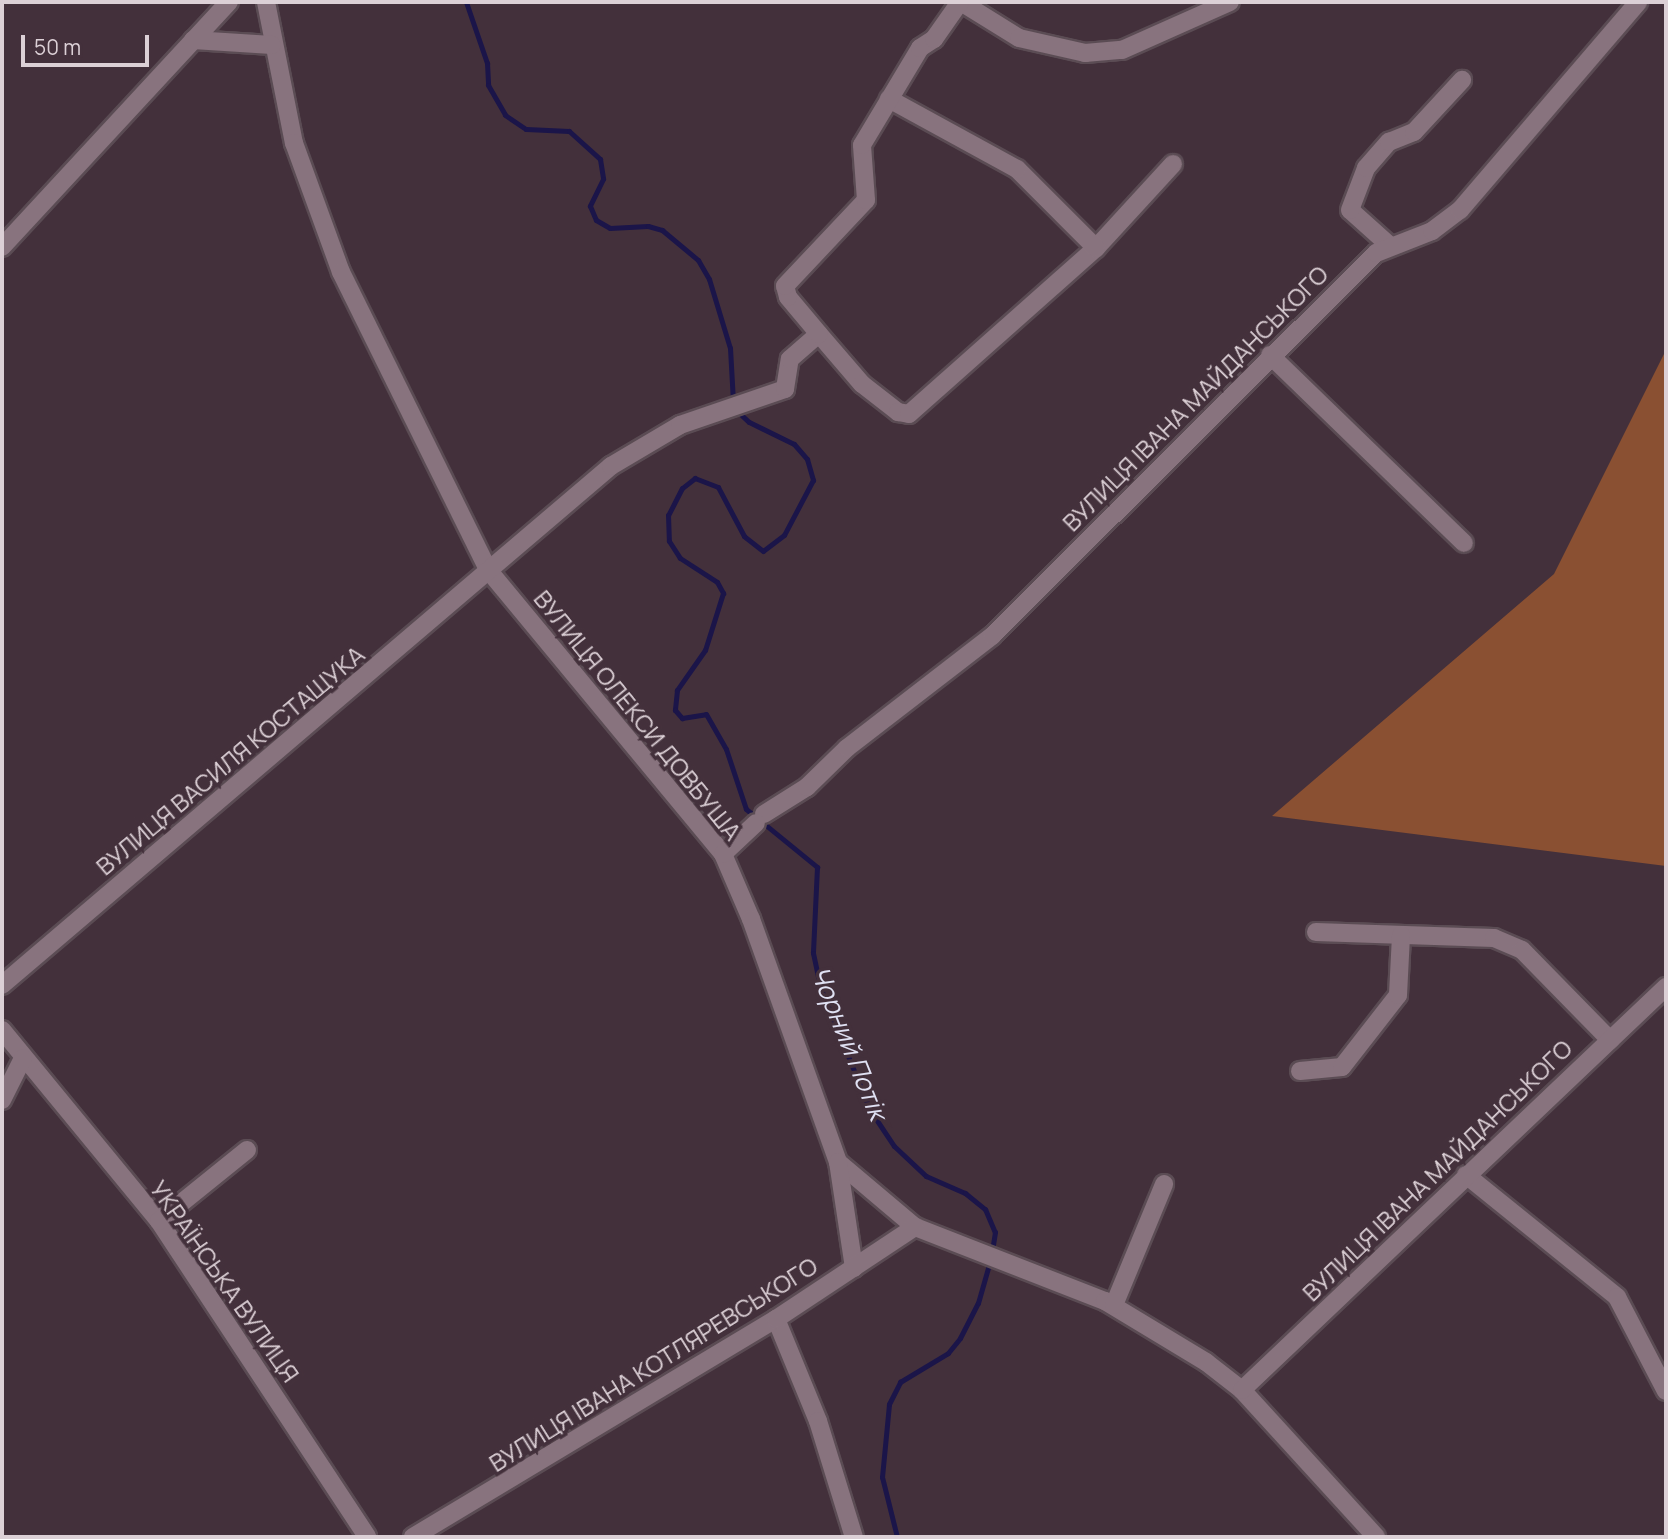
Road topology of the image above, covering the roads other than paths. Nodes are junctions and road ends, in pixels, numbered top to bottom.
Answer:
1 (229, 2) edge
2 (266, 2) edge
3 (961, 2) edge
4 (1230, 2) edge
5 (1638, 2) edge
6 (192, 40) junction
7 (272, 45) junction
8 (1462, 80) dead end
9 (889, 99) junction
10 (1173, 164) dead end
11 (1389, 245) junction
12 (2, 247) edge
13 (1096, 248) junction
14 (819, 334) junction
15 (1270, 355) junction
16 (1464, 543) dead end
17 (489, 571) junction
18 (723, 854) junction
19 (1315, 932) dead end
20 (1401, 935) junction
21 (2, 985) edge
22 (1666, 987) edge
23 (2, 1030) edge
24 (1610, 1040) junction
25 (23, 1058) junction
26 (1300, 1071) dead end
27 (2, 1100) edge
28 (247, 1150) dead end
29 (838, 1162) junction
30 (1466, 1175) junction
31 (1164, 1184) dead end
32 (159, 1221) junction
33 (915, 1227) junction
34 (854, 1268) junction
35 (1114, 1305) junction
36 (776, 1319) junction
37 (1242, 1390) junction
38 (1666, 1391) edge
39 (367, 1537) edge
40 (413, 1537) edge
41 (854, 1537) edge
42 (1376, 1537) edge

1 - 6 street
2 - 7 street, ВУЛИЦЯ ОЛЕКСИ ДОВБУША
3 - 4 street
3 - 9 street
5 - 11 street, ВУЛИЦЯ ІВАНА МАЙДАНСЬКОГО
6 - 7 street
6 - 12 street
7 - 17 street, ВУЛИЦЯ ОЛЕКСИ ДОВБУША
8 - 11 street
9 - 13 street
9 - 14 street
10 - 13 street
11 - 15 street, ВУЛИЦЯ ІВАНА МАЙДАНСЬКОГО
13 - 14 street
14 - 17 street, ВУЛИЦЯ ВАСИЛЯ КОСТАЩУКА
15 - 16 street
15 - 18 street, ВУЛИЦЯ ІВАНА МАЙДАНСЬКОГО
17 - 18 street, ВУЛИЦЯ ОЛЕКСИ ДОВБУША
17 - 21 street, ВУЛИЦЯ ВАСИЛЯ КОСТАЩУКА
18 - 29 street, ВУЛИЦЯ ОЛЕКСИ ДОВБУША
19 - 20 street
20 - 24 street
20 - 26 street
22 - 24 street, ВУЛИЦЯ ІВАНА МАЙДАНСЬКОГО
23 - 25 street, УКРАЇНСЬКА ВУЛИЦЯ
24 - 30 street, ВУЛИЦЯ ІВАНА МАЙДАНСЬКОГО
25 - 27 street
25 - 32 street, УКРАЇНСЬКА ВУЛИЦЯ
28 - 32 street
29 - 33 street
29 - 34 street, ВУЛИЦЯ ОЛЕКСИ ДОВБУША
30 - 37 street, ВУЛИЦЯ ІВАНА МАЙДАНСЬКОГО
30 - 38 street
31 - 35 street
32 - 39 street, УКРАЇНСЬКА ВУЛИЦЯ
33 - 34 street, ВУЛИЦЯ ІВАНА КОТЛЯРЕВСЬКОГО
33 - 35 street
34 - 36 street, ВУЛИЦЯ ІВАНА КОТЛЯРЕВСЬКОГО
35 - 37 street
36 - 40 street, ВУЛИЦЯ ІВАНА КОТЛЯРЕВСЬКОГО
36 - 41 street
37 - 42 street

